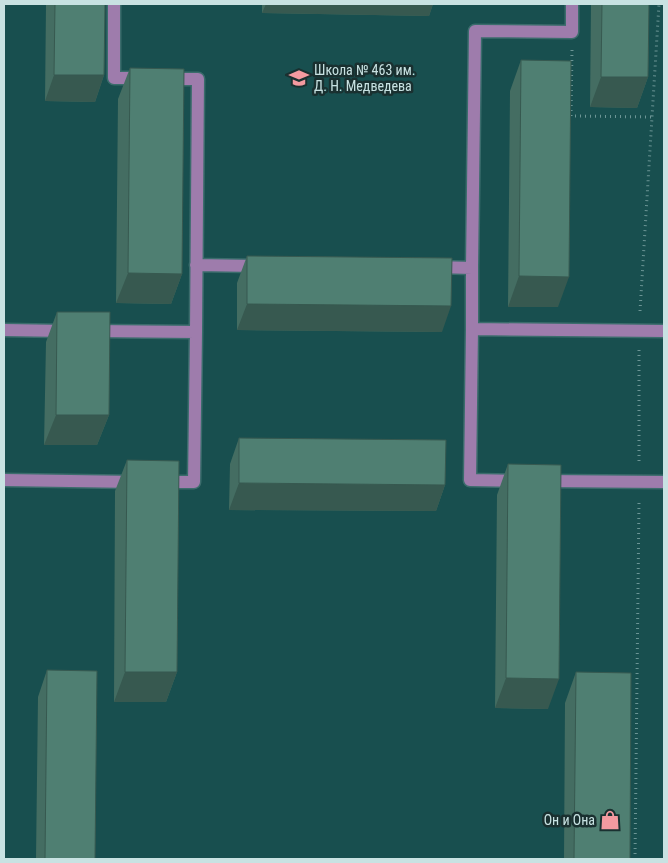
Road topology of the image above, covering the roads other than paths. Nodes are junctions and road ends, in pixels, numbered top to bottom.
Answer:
1 (114, 4) edge
2 (572, 4) edge
3 (196, 265) junction
4 (275, 266) edge
5 (423, 267) edge
6 (472, 268) junction
7 (472, 329) junction
8 (4, 330) edge
9 (664, 331) edge
10 (196, 332) junction
11 (4, 480) edge
12 (664, 482) edge

1 - 3 lane
2 - 6 lane
3 - 4 lane
3 - 10 lane
5 - 6 lane
6 - 7 lane
7 - 9 lane
7 - 12 lane
8 - 10 lane
10 - 11 lane

